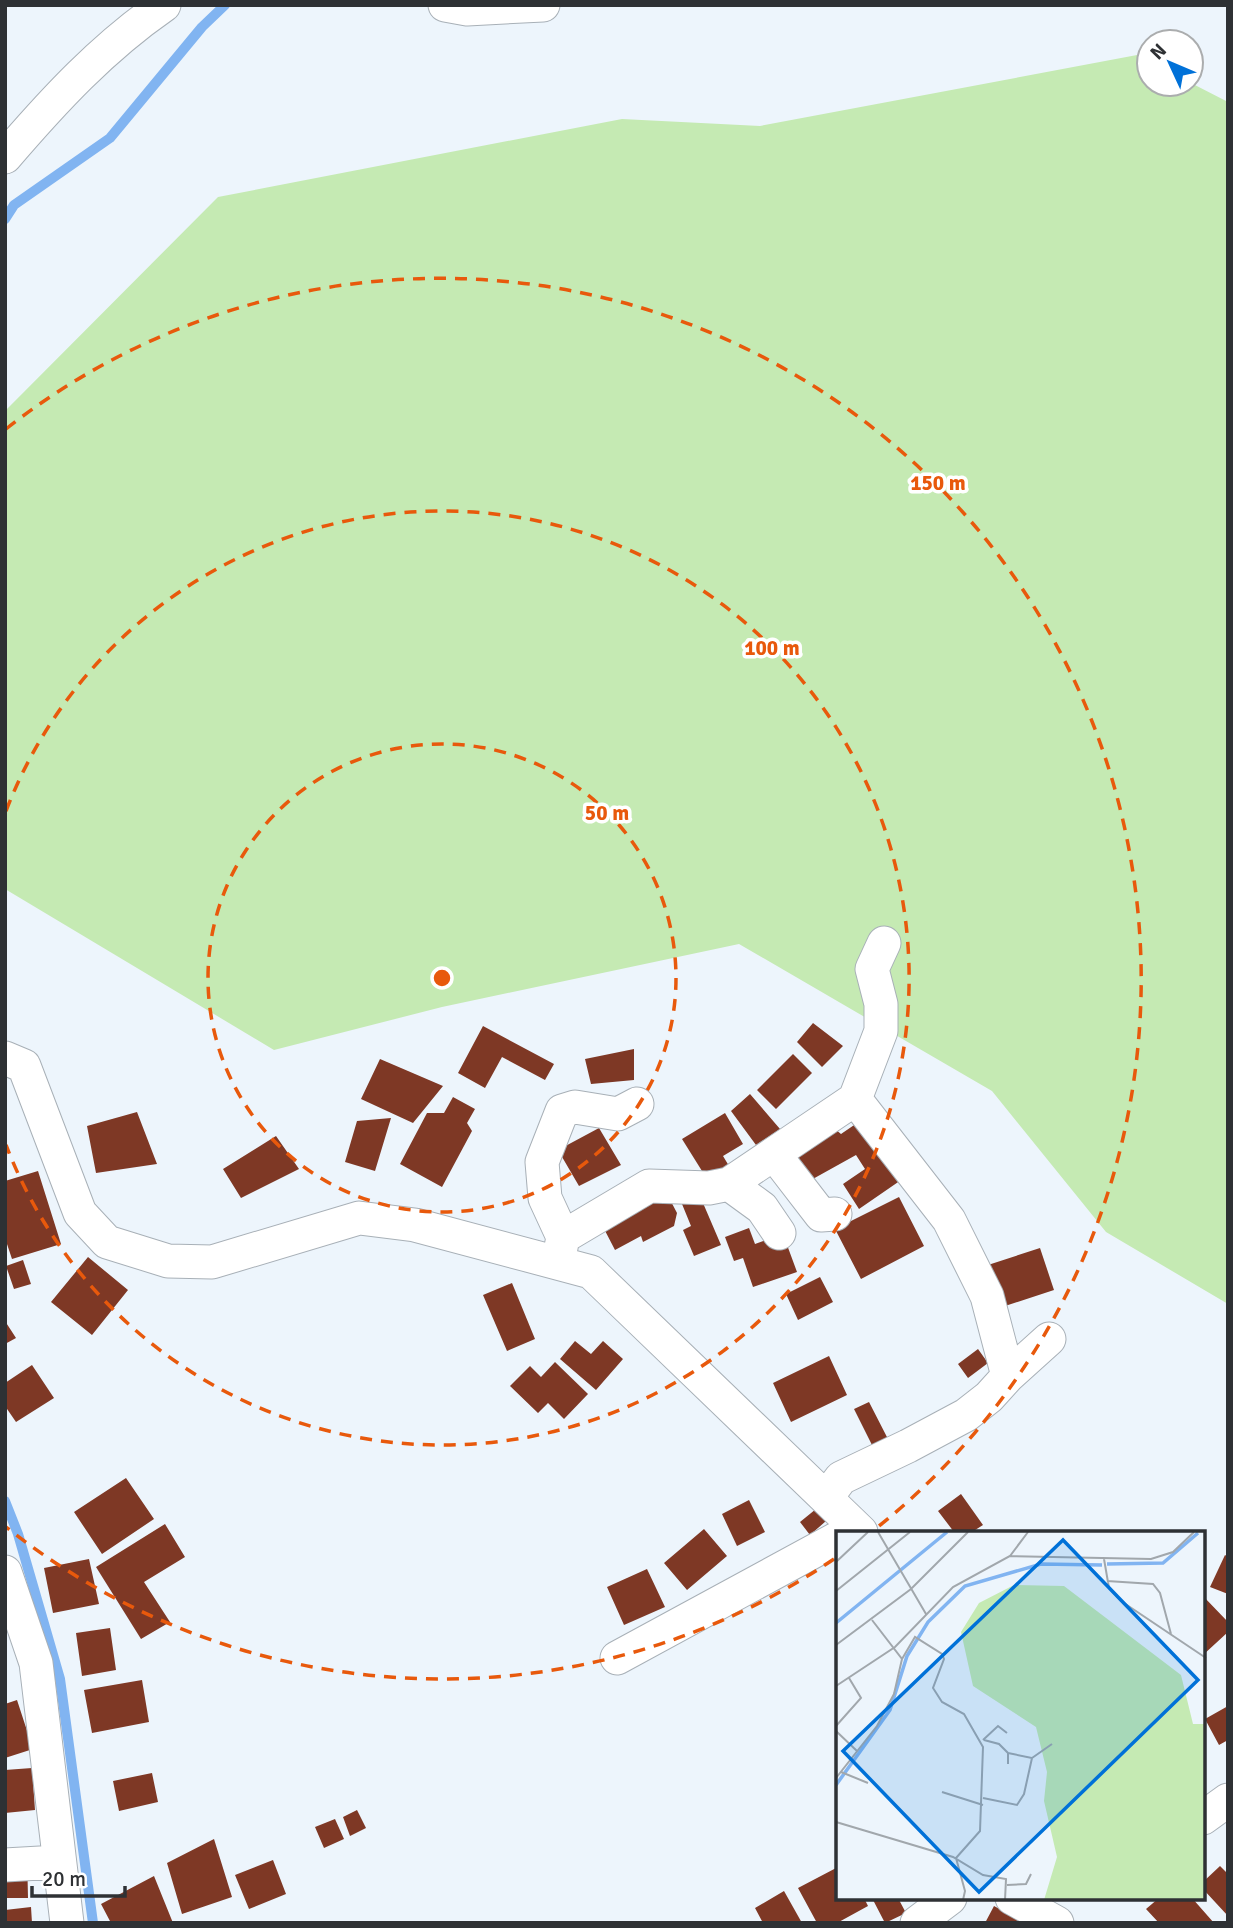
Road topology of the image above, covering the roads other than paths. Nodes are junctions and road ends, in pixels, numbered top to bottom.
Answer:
1 (164, 5) edge
2 (445, 5) edge
3 (543, 5) edge
4 (5, 157) edge
5 (884, 943) dead end
6 (5, 1058) edge
7 (855, 1098) junction
8 (638, 1104) dead end
9 (774, 1154) junction
10 (729, 1184) junction
11 (835, 1214) dead end
12 (779, 1233) dead end
13 (560, 1251) junction
14 (1049, 1339) dead end
15 (1008, 1376) junction
16 (826, 1498) junction
17 (850, 1531) edge
18 (836, 1540) edge
19 (5, 1572) edge
20 (617, 1658) dead end
21 (1228, 1800) edge
22 (1205, 1817) edge
23 (58, 1862) junction
24 (5, 1865) edge
25 (947, 1900) edge
26 (1016, 1900) edge
27 (67, 1923) edge
28 (917, 1923) edge
29 (1057, 1923) edge

1 - 4 street
2 - 3 street
5 - 7 street
6 - 13 street
7 - 9 street
7 - 15 street
8 - 13 street
9 - 10 street
9 - 11 street
10 - 12 street
10 - 13 street
13 - 16 street
14 - 15 street
15 - 16 street
16 - 17 street
18 - 20 street
19 - 23 street
21 - 22 street
23 - 24 street
23 - 27 street
25 - 28 street
26 - 29 street

